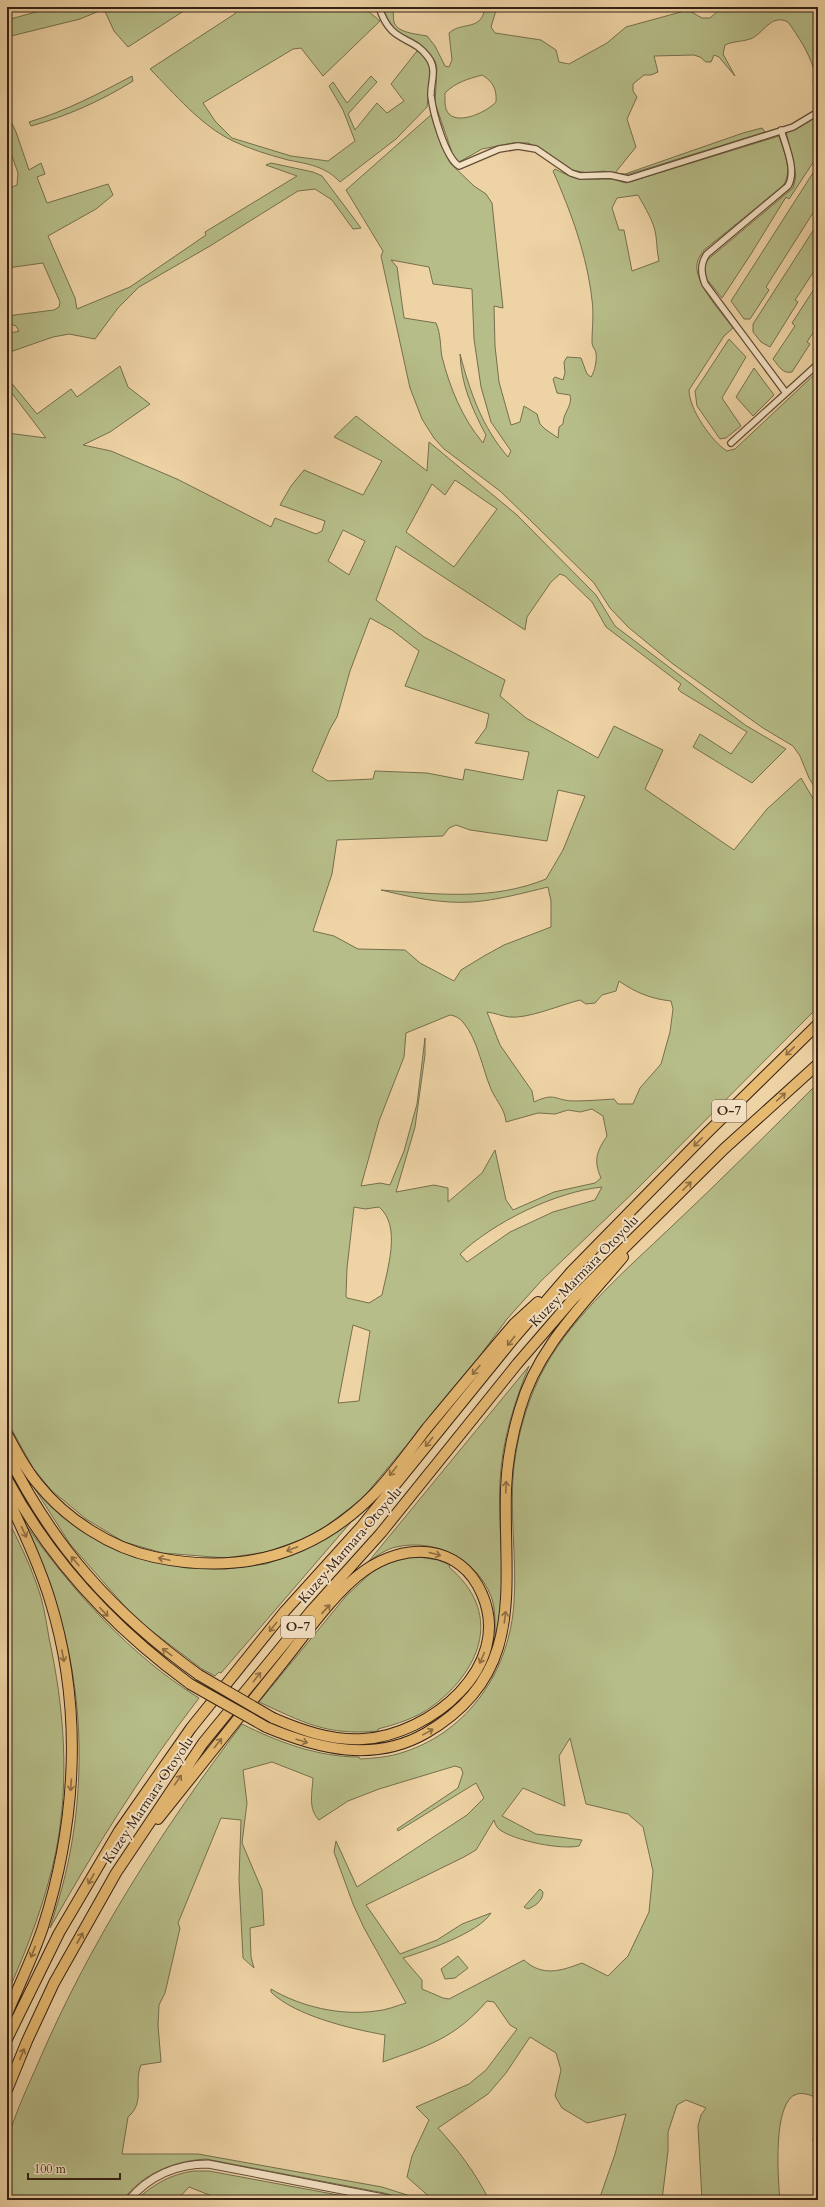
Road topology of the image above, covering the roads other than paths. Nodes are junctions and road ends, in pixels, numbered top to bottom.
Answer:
1 (379, 7) edge
2 (818, 112) edge
3 (781, 130) junction
4 (818, 364) edge
5 (786, 393) junction
6 (731, 443) dead end
7 (818, 1024) edge
8 (818, 1064) edge
9 (659, 1213) junction
10 (571, 1272) junction
11 (7, 1434) edge
12 (7, 1453) edge
13 (7, 1479) edge
14 (7, 1497) edge
15 (116, 1873) junction
16 (7, 2014) edge
17 (7, 2039) edge
18 (7, 2090) edge
19 (129, 2200) edge
20 (394, 2200) edge

1 - 3 street
2 - 3 street
3 - 5 street
4 - 5 street
5 - 6 street
7 -> 10 highway, Kuzey Marmara Otoyolu / O-7
9 -> 8 highway, O-7
13 -> 9 highway, bridge
15 -> 9 highway, Kuzey Marmara Otoyolu / O-7
10 -> 11 highway
10 -> 17 highway, Kuzey Marmara Otoyolu / O-7
15 -> 12 highway, bridge
14 -> 16 highway
18 -> 15 highway, Kuzey Marmara Otoyolu / O-7
19 - 20 street

